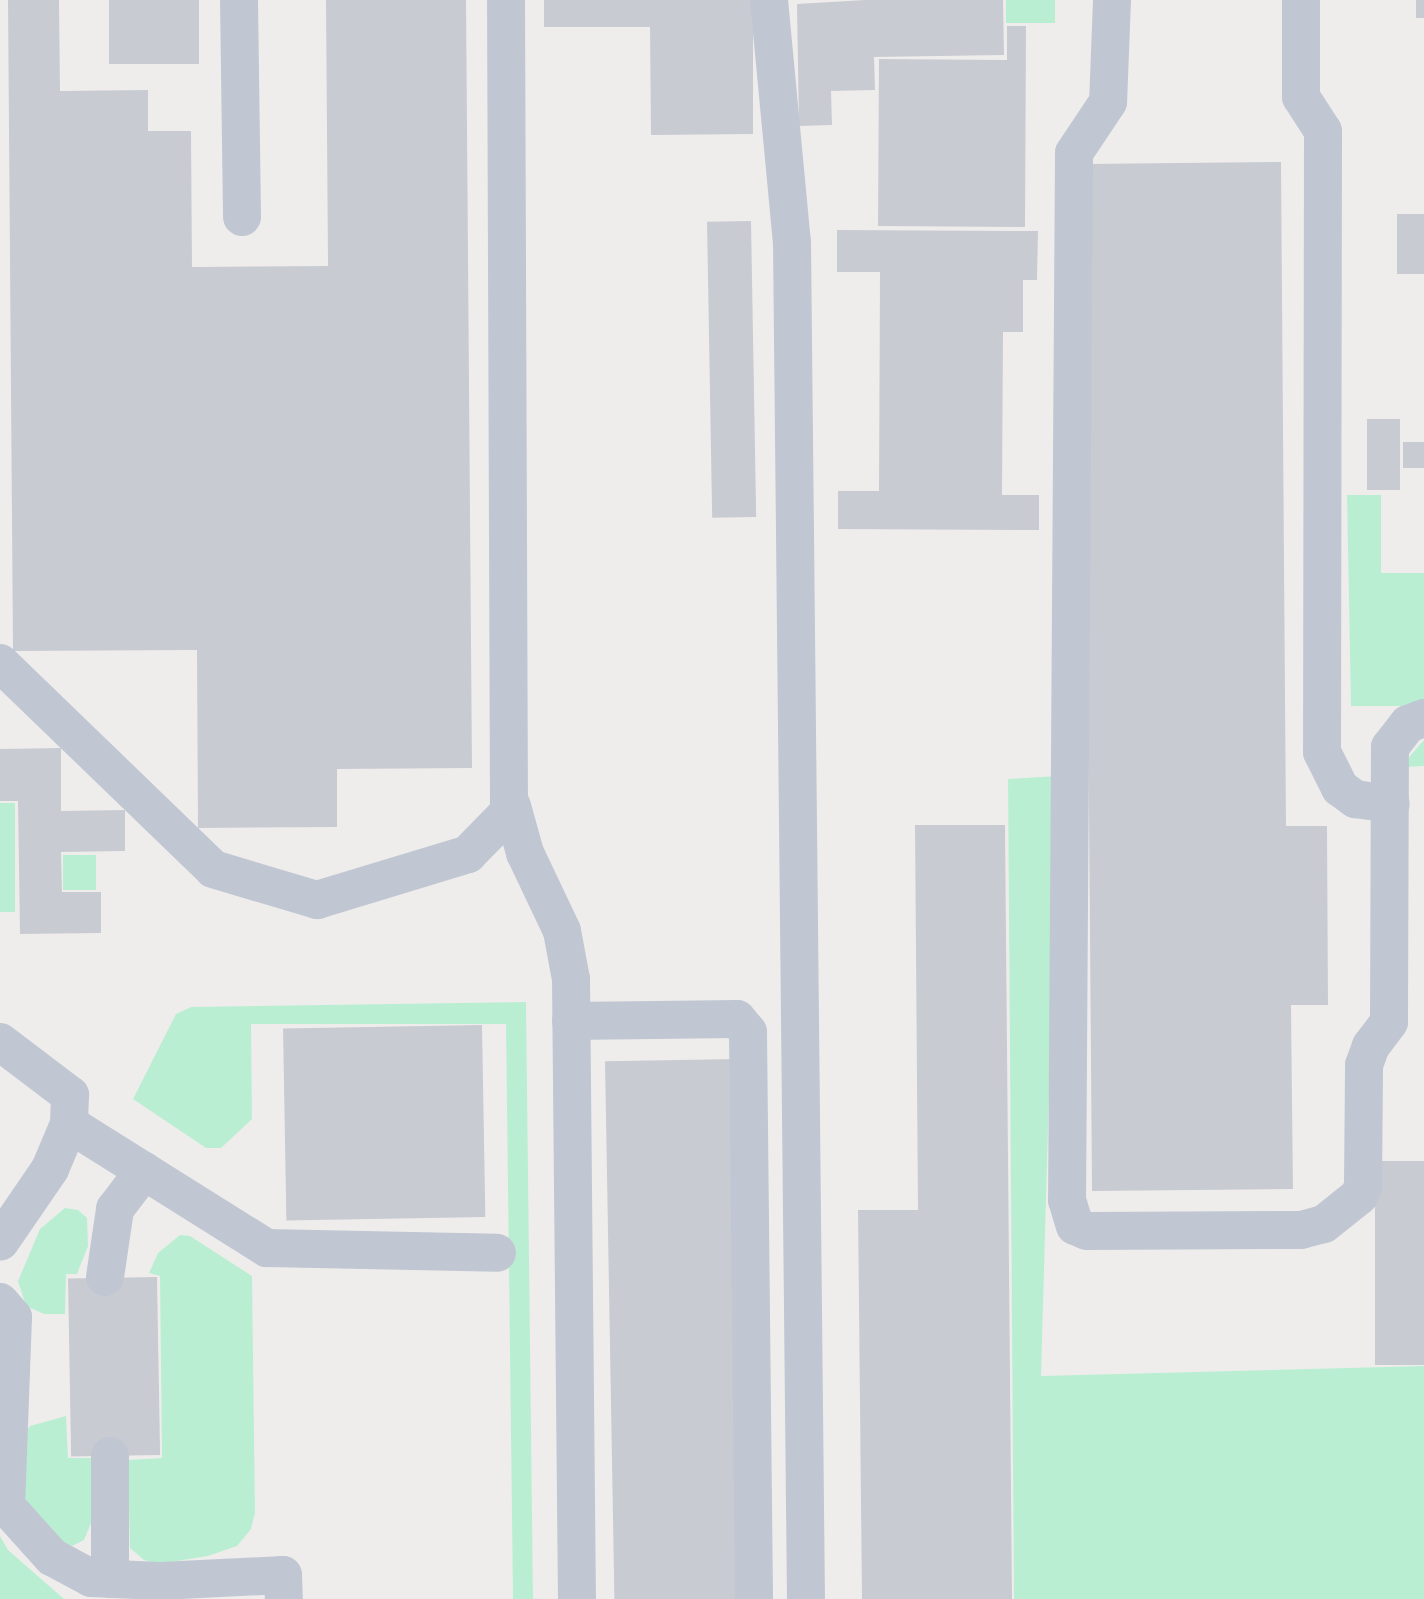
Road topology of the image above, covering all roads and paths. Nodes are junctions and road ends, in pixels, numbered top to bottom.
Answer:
1 (239, 0) edge
2 (506, 0) edge
3 (769, 0) edge
4 (1112, 0) edge
5 (1301, 0) edge
6 (242, 217) dead end
7 (0, 663) edge
8 (1424, 718) edge
9 (1391, 804) junction
10 (512, 806) junction
11 (571, 1021) junction
12 (0, 1042) edge
13 (69, 1110) junction
14 (144, 1171) junction
15 (0, 1242) edge
16 (497, 1253) dead end
17 (105, 1278) dead end
18 (0, 1302) edge
19 (110, 1456) dead end
20 (110, 1579) junction
21 (284, 1599) edge
22 (577, 1599) edge
23 (754, 1599) edge
24 (806, 1599) edge

1 - 6 street
2 - 10 street
3 - 24 street
4 - 9 street
5 - 9 street
7 - 10 street
8 - 9 street
10 - 11 street
11 - 22 street
11 - 23 street
12 - 13 street
13 - 14 street
13 - 15 street
14 - 16 street
14 - 17 street
18 - 20 street
19 - 20 street
20 - 21 street

